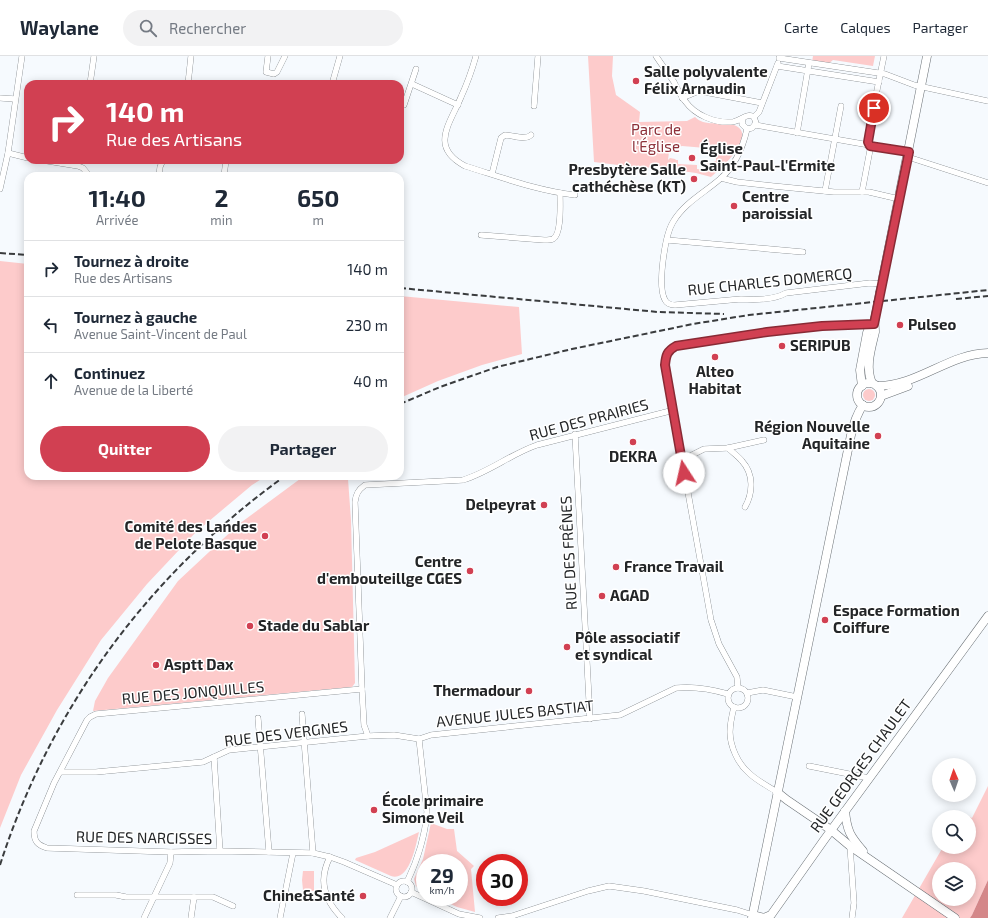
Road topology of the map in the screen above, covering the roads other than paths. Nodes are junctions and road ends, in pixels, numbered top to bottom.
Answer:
1 (22, 56) edge
2 (94, 56) edge
3 (191, 56) edge
4 (268, 56) edge
5 (285, 56) edge
6 (340, 56) edge
7 (476, 56) edge
8 (538, 56) edge
9 (656, 56) edge
10 (884, 56) edge
11 (928, 56) edge
12 (779, 57) edge
13 (809, 63) junction
14 (777, 66) junction
15 (416, 69) dead end
16 (808, 71) junction
17 (880, 74) junction
18 (91, 80) edge
19 (188, 80) edge
20 (333, 80) edge
21 (879, 82) junction
22 (412, 84) junction
23 (922, 87) junction
24 (0, 98) edge
25 (682, 98) junction
26 (15, 99) junction
27 (988, 101) edge
28 (762, 103) junction
29 (458, 104) junction
30 (404, 105) dead end
31 (534, 106) dead end
32 (841, 106) dead end
33 (754, 117) junction
34 (743, 119) junction
35 (755, 125) junction
36 (747, 128) junction
37 (798, 133) junction
38 (531, 135) dead end
39 (834, 139) junction
40 (870, 146) junction
41 (8, 153) junction
42 (908, 155) junction
43 (24, 157) edge
44 (65, 164) edge
45 (86, 172) edge
46 (492, 174) junction
47 (721, 178) junction
48 (988, 183) edge
49 (0, 189) edge
50 (825, 191) junction
51 (862, 192) junction
52 (560, 193) junction
53 (575, 195) dead end
54 (899, 199) junction
55 (481, 235) dead end
56 (667, 240) junction
57 (803, 252) dead end
58 (881, 288) junction
59 (874, 324) junction
60 (988, 353) edge
61 (988, 358) edge
62 (875, 385) junction
63 (862, 386) junction
64 (881, 396) junction
65 (863, 405) junction
66 (674, 410) junction
67 (575, 434) junction
68 (764, 440) dead end
69 (728, 448) junction
70 (682, 460) junction
71 (746, 507) dead end
72 (987, 616) edge
73 (738, 688) junction
74 (362, 689) junction
75 (728, 694) junction
76 (747, 694) junction
77 (797, 697) junction
78 (734, 707) junction
79 (302, 714) dead end
80 (258, 718) dead end
81 (590, 719) junction
82 (368, 736) junction
83 (419, 739) junction
84 (305, 742) junction
85 (260, 746) junction
86 (214, 757) junction
87 (809, 766) dead end
88 (61, 772) junction
89 (869, 778) junction
90 (778, 792) junction
91 (845, 811) junction
92 (831, 830) junction
93 (850, 846) junction
94 (220, 851) junction
95 (171, 852) junction
96 (269, 852) junction
97 (293, 853) junction
98 (313, 853) junction
99 (330, 857) junction
100 (868, 858) junction
101 (407, 882) junction
102 (397, 885) junction
103 (411, 892) junction
104 (77, 895) dead end
105 (400, 896) junction
106 (154, 897) junction
107 (194, 897) junction
108 (233, 906) dead end
109 (282, 917) edge
110 (753, 917) edge
111 (144, 918) edge
112 (191, 918) edge
113 (342, 918) edge
114 (390, 918) edge
115 (480, 918) edge
116 (498, 918) edge
117 (852, 918) edge
118 (955, 918) edge

1 - 26 street
2 - 18 street
3 - 19 street
4 - 5 street
6 - 20 street
7 - 29 street
8 - 31 street
9 - 25 street
10 - 17 street
11 - 23 main road
12 - 13 street
12 - 14 street
13 - 16 street
13 - 17 street
14 - 16 street
14 - 28 street
15 - 22 street
16 - 21 street
16 - 37 street
17 - 21 street
17 - 23 street
21 - 40 street
22 - 29 street
22 - 30 street
23 - 27 street
23 - 42 main road
24 - 26 street
25 - 28 street
25 - 34 street
26 - 41 street
28 - 33 street
29 - 46 street
32 - 39 street
33 - 34 street
33 - 35 street
34 - 36 street
35 - 36 street
35 - 37 street
36 - 47 street
37 - 39 street
38 - 46 street
39 - 40 street
39 - 50 street
40 - 42 street
40 - 51 street
41 - 43 street
41 - 49 street
42 - 48 street
42 - 54 main road
44 - 45 street
46 - 52 street
47 - 50 street
47 - 56 street
50 - 51 street
51 - 54 street
52 - 53 street
52 - 55 street
54 - 58 main road
56 - 57 street
56 - 58 street, RUE CHARLES DOMERCQ
58 - 59 main road, bridge
59 - 62 main road
59 - 63 main road
59 - 66 street
60 - 62 main road
61 - 64 main road
62 - 63 main road
62 - 64 main road
63 - 65 main road
64 - 65 main road
65 - 77 main road
66 - 67 street, RUE DES PRAIRIES
66 - 70 street
67 - 74 street, RUE DES PRAIRIES
67 - 81 street, RUE DES FRÊNES
68 - 69 street
69 - 70 street
69 - 71 street
70 - 73 street
72 - 89 main road, RUE GEORGES CHAULET
73 - 75 street
73 - 76 street
74 - 82 street, RUE DES PRAIRIES
74 - 88 street, RUE DES JONQUILLES
75 - 78 street
75 - 81 street, AVENUE JULES BASTIAT
76 - 77 street
76 - 78 street
77 - 90 main road
78 - 90 street
79 - 84 street
80 - 85 street
81 - 83 street, AVENUE JULES BASTIAT
82 - 83 street, RUE DES VERGNES
82 - 84 street, RUE DES VERGNES
83 - 101 street, AVENUE JULES BASTIAT
84 - 85 street, RUE DES VERGNES
84 - 98 street
85 - 86 street, RUE DES VERGNES
85 - 96 street
86 - 88 street, RUE DES VERGNES
86 - 94 street
87 - 89 street
88 - 95 street, RUE DES NARCISSES
89 - 91 main road, RUE GEORGES CHAULET
90 - 92 main road
90 - 110 main road
91 - 92 main road, RUE GEORGES CHAULET
91 - 100 main road
92 - 93 main road
92 - 110 main road, RUE GEORGES CHAULET
93 - 100 main road
93 - 117 street
94 - 95 street, RUE DES NARCISSES
94 - 96 street, RUE DES NARCISSES
95 - 106 street
96 - 97 street, RUE DES NARCISSES
97 - 98 street, RUE DES NARCISSES
97 - 109 street
98 - 99 street, RUE DES NARCISSES
99 - 102 street, RUE DES NARCISSES
99 - 113 street
100 - 118 main road
101 - 102 street
101 - 103 street
102 - 105 street
103 - 105 street
103 - 115 street
104 - 106 street
105 - 114 street
106 - 107 street
106 - 111 street
107 - 108 street
107 - 112 street
110 - 116 street

